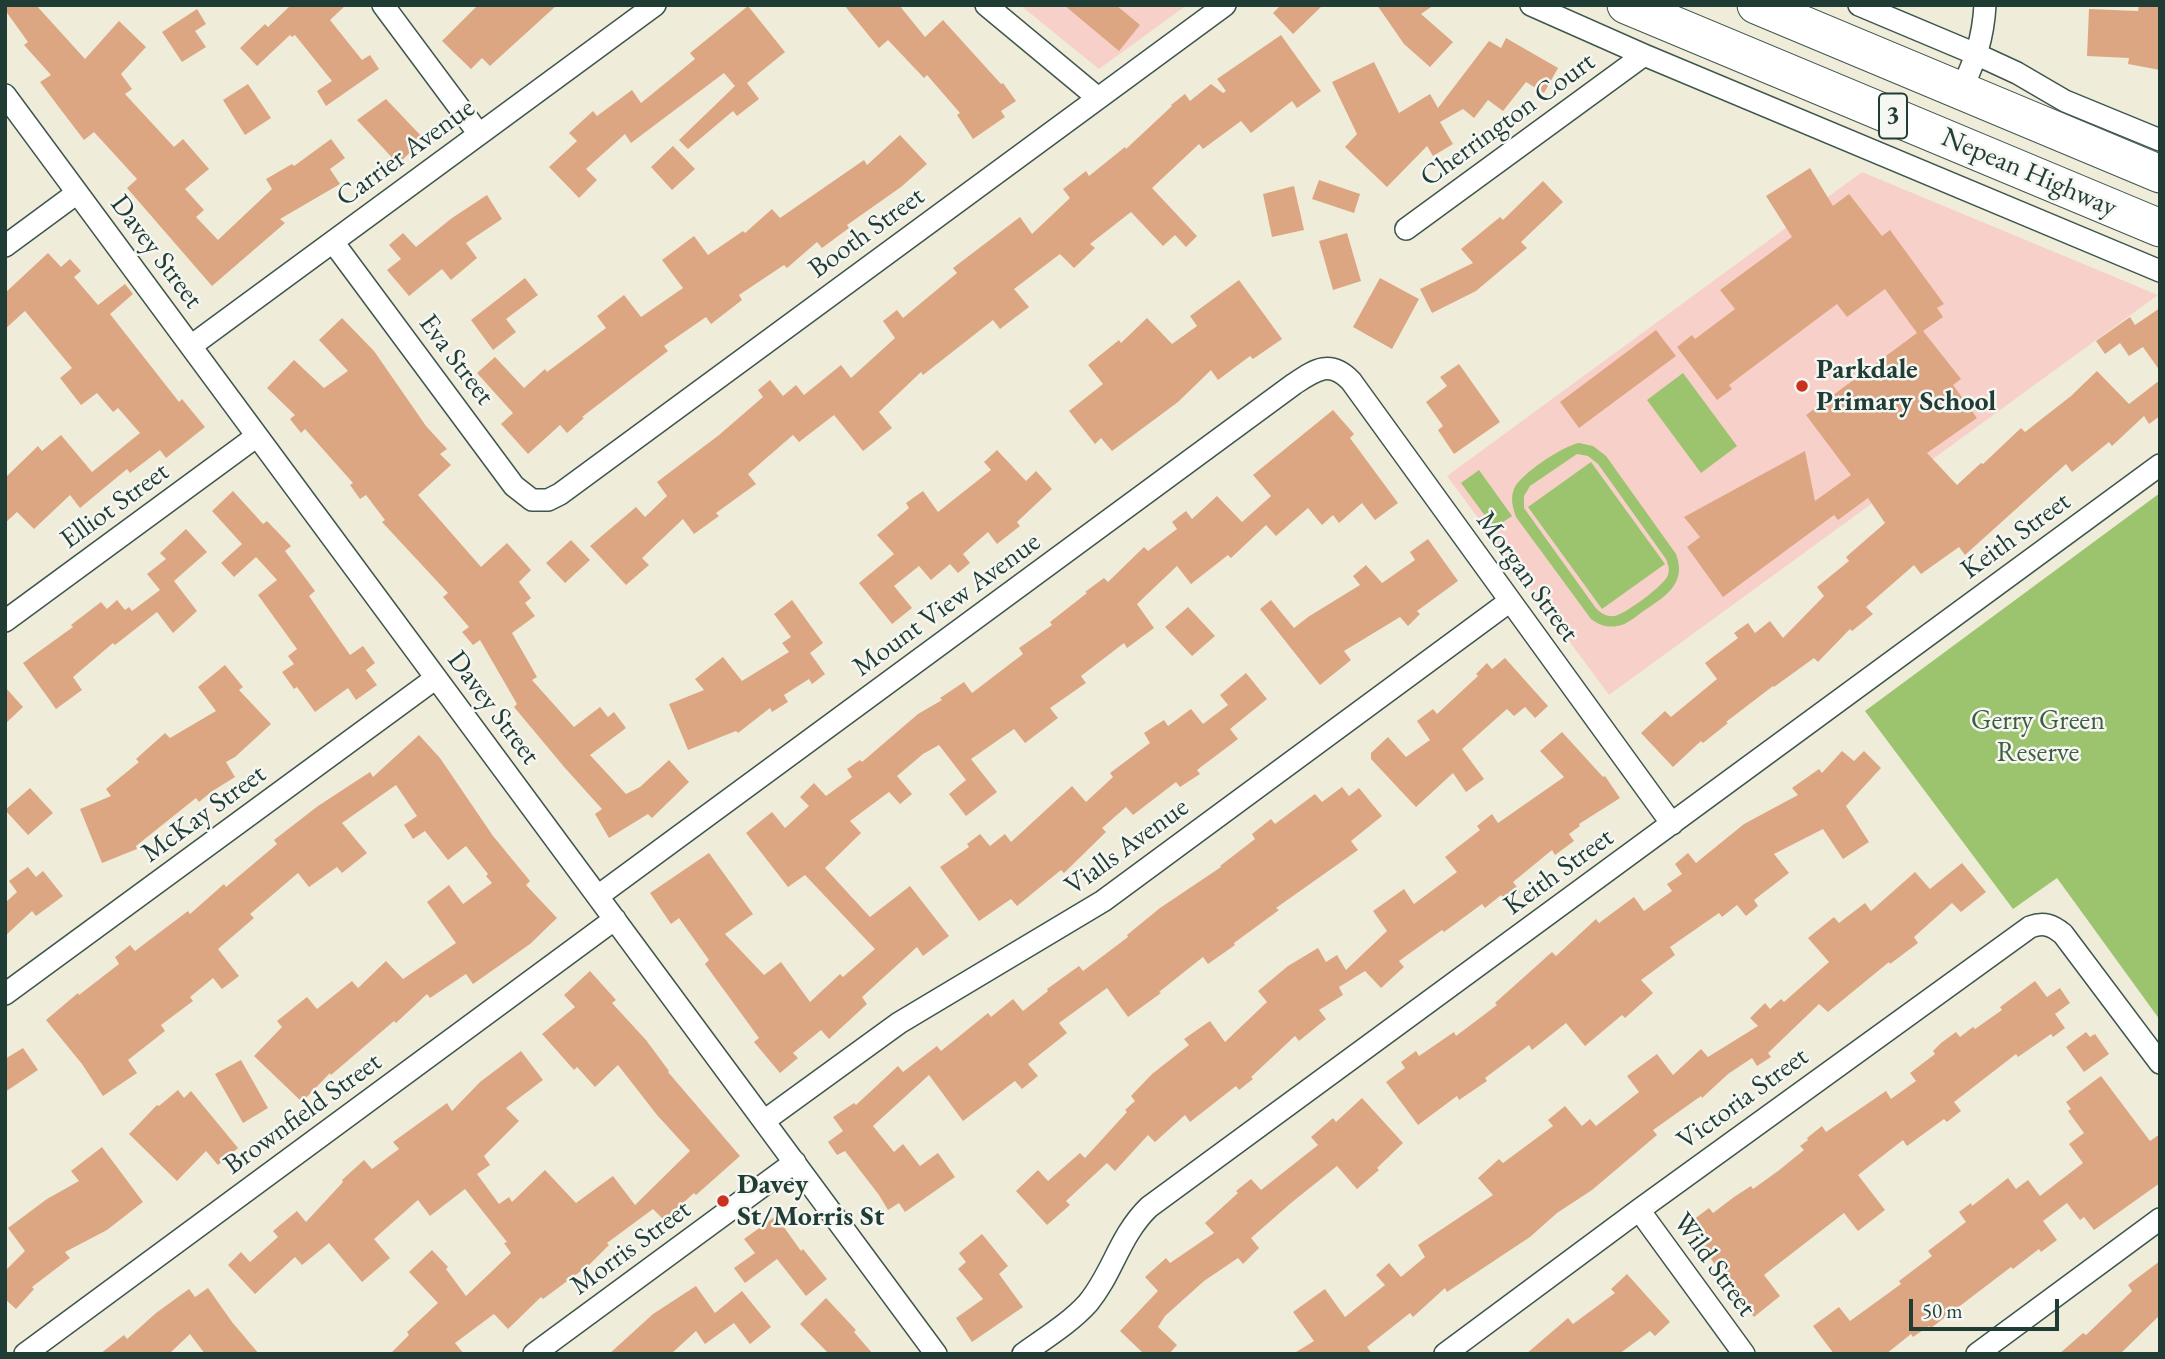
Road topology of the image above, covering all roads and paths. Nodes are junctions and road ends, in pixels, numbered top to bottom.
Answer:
1 (383, 5) edge
2 (655, 5) edge
3 (986, 5) edge
4 (1225, 5) edge
5 (1531, 5) edge
6 (1626, 5) edge
7 (1756, 5) edge
8 (1858, 5) edge
9 (1985, 5) edge
10 (1644, 55) junction
11 (1978, 55) junction
12 (1961, 91) junction
13 (5, 95) edge
14 (1098, 98) junction
15 (479, 134) junction
16 (2160, 141) edge
17 (2160, 174) edge
18 (77, 193) junction
19 (2160, 228) edge
20 (1406, 229) dead end
21 (333, 242) junction
22 (5, 246) edge
23 (2160, 271) edge
24 (191, 346) junction
25 (1332, 369) joint
26 (257, 436) junction
27 (2160, 465) edge
28 (541, 501) joint
29 (1510, 601) junction
30 (5, 621) edge
31 (436, 678) junction
32 (1672, 824) junction
33 (598, 896) junction
34 (615, 919) junction
35 (5, 994) edge
36 (2160, 1063) edge
37 (764, 1121) junction
38 (795, 1162) junction
39 (1639, 1210) junction
40 (2160, 1219) edge
41 (25, 1354) edge
42 (534, 1354) edge
43 (936, 1354) edge
44 (1023, 1354) edge
45 (1445, 1354) edge
46 (1744, 1354) edge
47 (1977, 1354) edge

1 - 15 street
2 - 15 street, Carrier Avenue
3 - 14 street
4 - 14 street, Booth Street
5 - 10 street
6 - 19 highway, Nepean Highway / 3
7 - 12 highway, Nepean Highway / 3
8 - 11 street
9 - 11 street
10 - 20 street, Cherrington Court
10 - 23 street
11 - 12 street
11 - 16 street
12 - 17 highway, Nepean Highway / 3
13 - 18 street, Davey Street
14 - 28 street, Booth Street
15 - 21 street, Carrier Avenue
18 - 22 street
18 - 24 street, Davey Street
21 - 24 street, Carrier Avenue
21 - 28 street, Eva Street
24 - 26 street, Davey Street
25 - 29 street, Morgan Street
25 - 33 street, Mount View Avenue
26 - 30 street, Elliot Street
26 - 31 street, Davey Street
27 - 32 street, Keith Street
29 - 32 street, Morgan Street
29 - 37 street, Vialls Avenue
31 - 33 street, Davey Street
31 - 35 street, McKay Street
32 - 44 street, Keith Street
33 - 34 street, Davey Street
34 - 37 street, Davey Street
34 - 41 street, Brownfield Street
36 - 39 street, Victoria Street
37 - 38 street, Davey Street
38 - 42 street, Morris Street
38 - 43 street, Davey Street
39 - 45 street, Victoria Street
39 - 46 street, Wild Street
40 - 47 street

